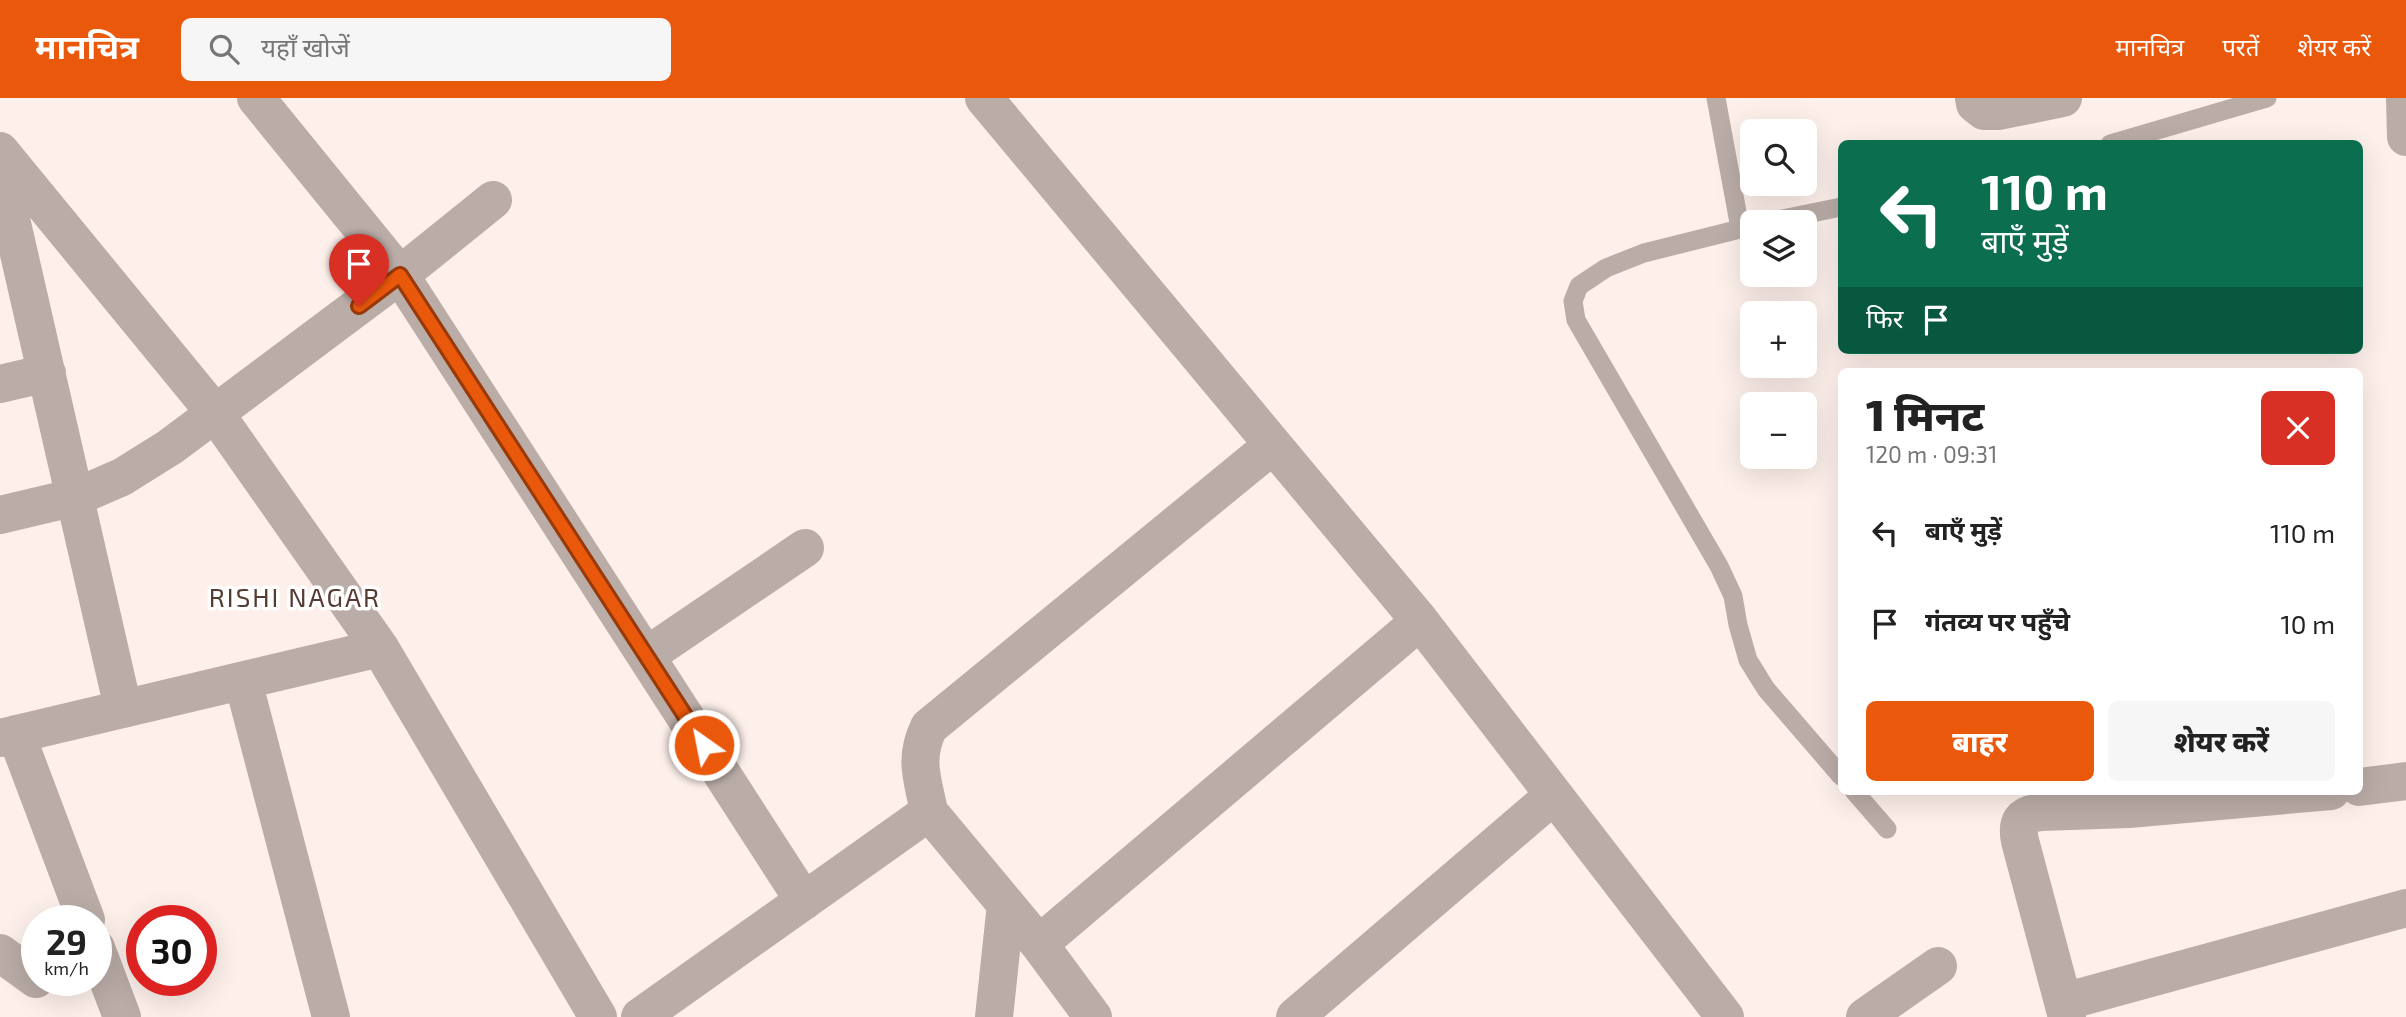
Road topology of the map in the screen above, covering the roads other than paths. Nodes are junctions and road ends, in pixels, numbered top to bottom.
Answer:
1 (256, 98) edge
2 (984, 98) edge
3 (1716, 98) edge
4 (1974, 98) edge
5 (2063, 98) edge
6 (2267, 98) edge
7 (2405, 98) edge
8 (2406, 137) edge
9 (2124, 140) edge
10 (0, 151) edge
11 (0, 171) edge
12 (493, 200) dead end
13 (1838, 208) edge
14 (1742, 210) edge
15 (1817, 212) edge
16 (1740, 229) edge
17 (400, 275) junction
18 (47, 373) junction
19 (0, 384) edge
20 (215, 413) junction
21 (1273, 445) junction
22 (76, 497) junction
23 (0, 515) edge
24 (805, 548) dead end
25 (1420, 621) junction
26 (380, 648) junction
27 (646, 656) junction
28 (243, 681) junction
29 (123, 708) junction
30 (8, 736) edge
31 (1838, 773) edge
32 (2406, 782) edge
33 (2363, 787) edge
34 (1554, 795) junction
35 (1857, 795) edge
36 (2288, 795) edge
37 (929, 812) junction
38 (1887, 829) dead end
39 (804, 901) junction
40 (1006, 904) junction
41 (80, 905) edge
42 (2406, 908) edge
43 (1039, 944) junction
44 (0, 953) edge
45 (1938, 965) dead end
46 (21, 968) edge
47 (112, 990) edge
48 (2065, 1009) edge
49 (122, 1017) edge
50 (331, 1017) edge
51 (598, 1017) edge
52 (640, 1017) edge
53 (994, 1017) edge
54 (1093, 1017) edge
55 (1295, 1017) edge
56 (1725, 1017) edge
57 (1866, 1017) edge

1 - 17 street
2 - 21 street
3 - 14 lane
4 - 5 street
6 - 9 lane
7 - 8 street
10 - 20 street
11 - 18 street
12 - 17 street
13 - 15 lane
16 - 31 lane
17 - 20 street
17 - 27 street
18 - 19 street
18 - 22 street
20 - 22 street
20 - 26 street
21 - 25 street
21 - 37 street
22 - 23 street
22 - 29 street
24 - 27 street
25 - 34 street
25 - 43 street
26 - 28 street
26 - 51 street
27 - 39 street
28 - 29 street
28 - 50 street
29 - 30 street
30 - 41 street
32 - 33 street
34 - 55 street
34 - 56 street
35 - 38 lane
36 - 48 street
37 - 39 street
37 - 40 street
39 - 52 street
40 - 43 street
40 - 53 street
42 - 48 street
43 - 54 street
44 - 46 street
45 - 57 street
47 - 49 street

